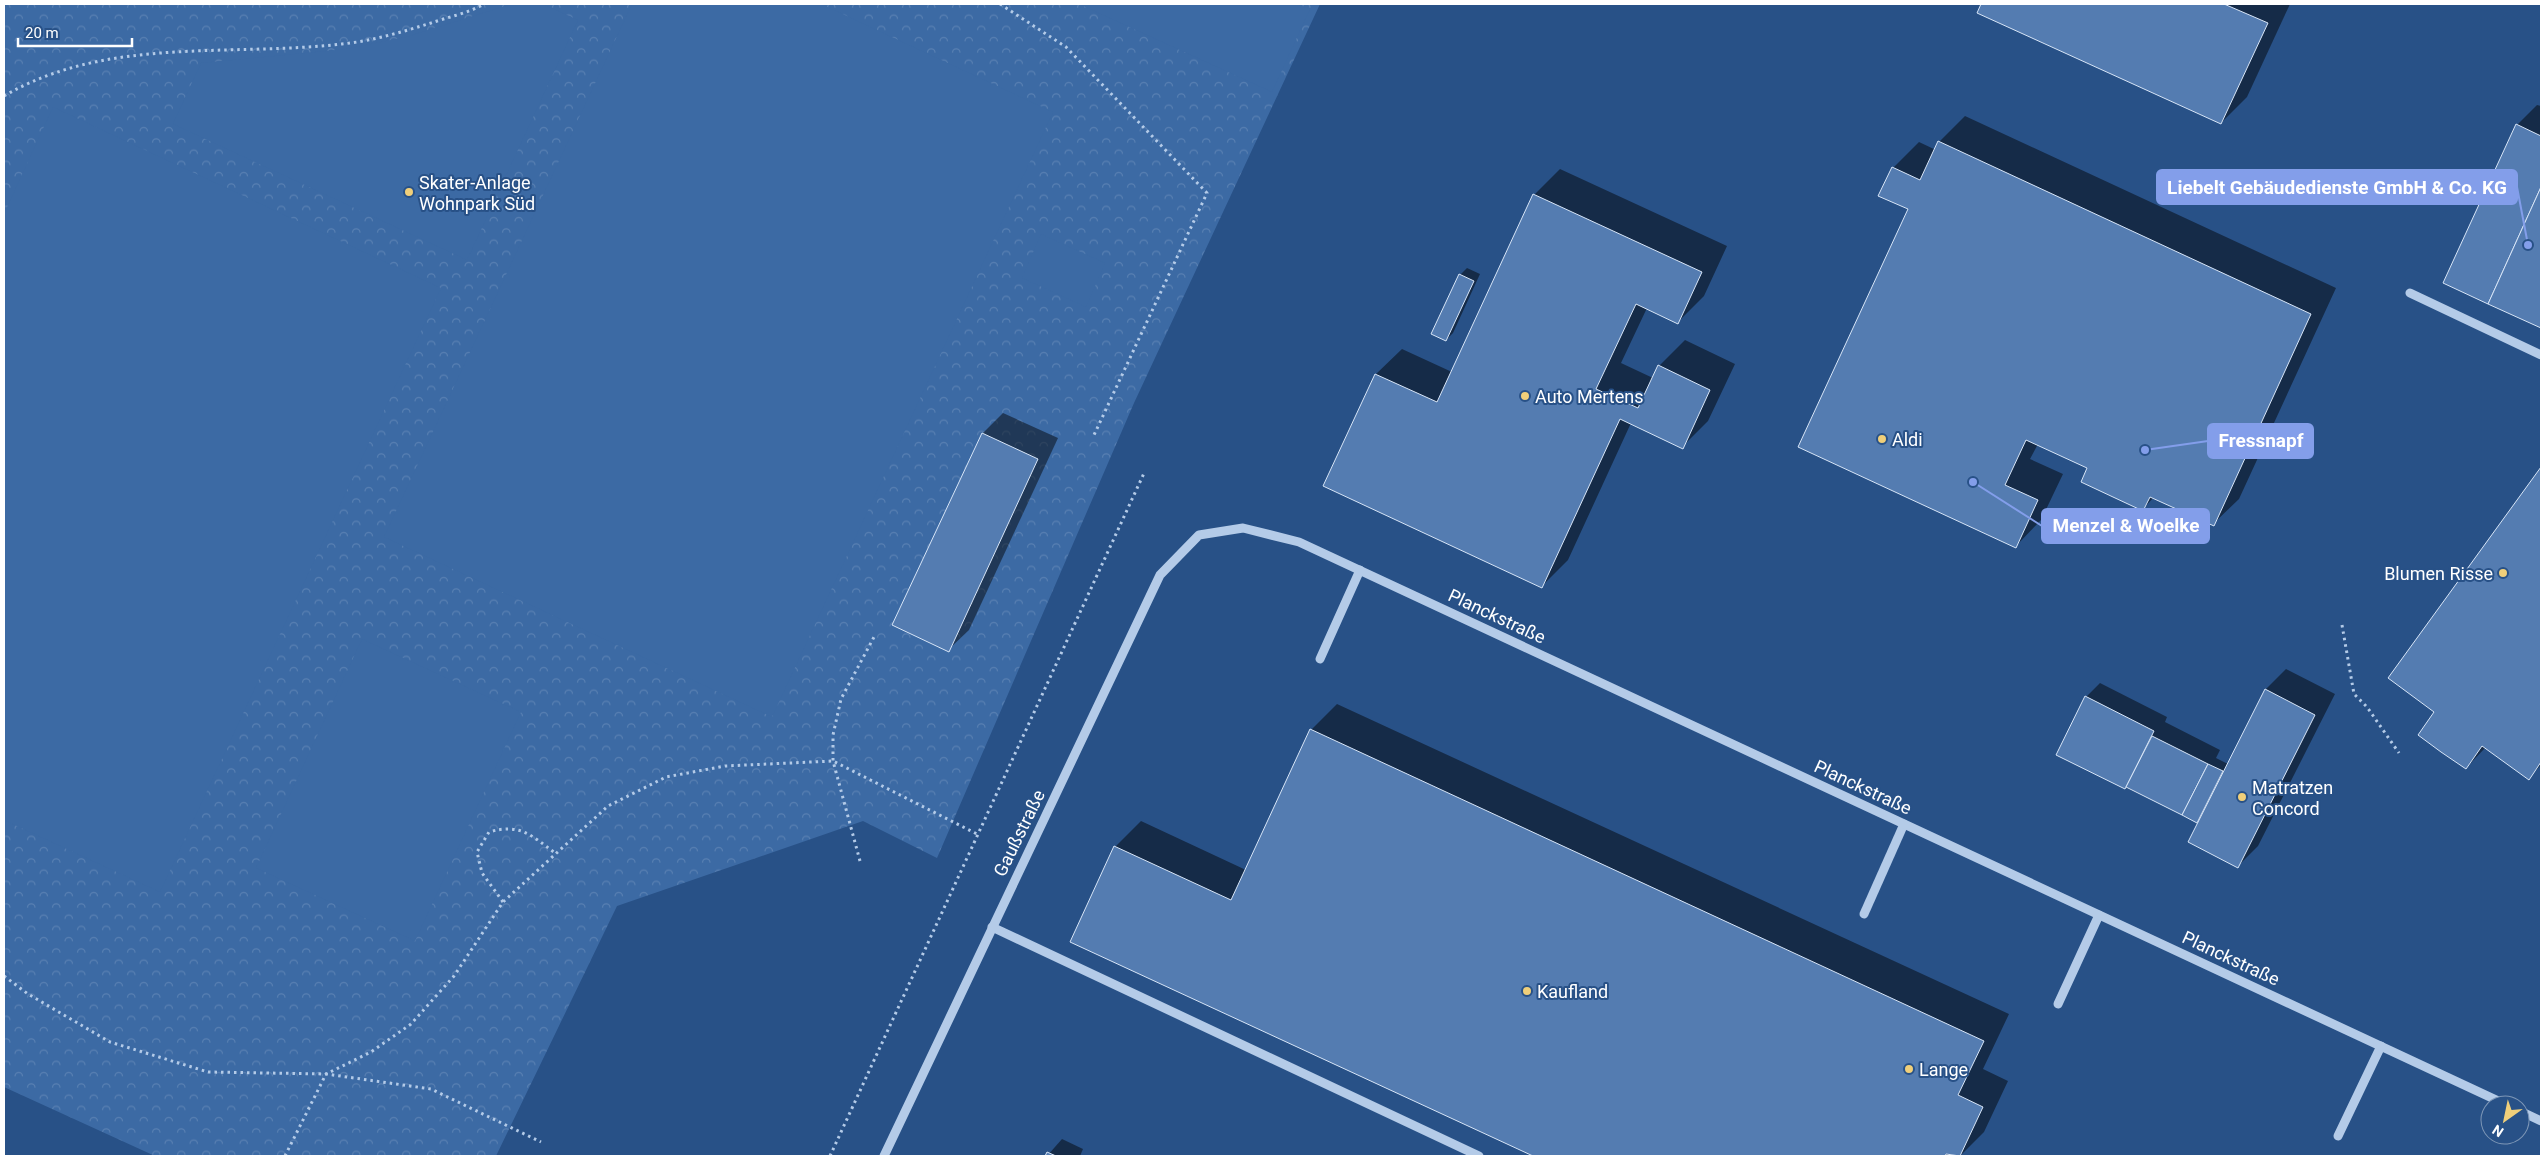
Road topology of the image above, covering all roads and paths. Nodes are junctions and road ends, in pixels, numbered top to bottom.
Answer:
1 (484, 4) edge
2 (1000, 4) edge
3 (4, 96) edge
4 (2410, 293) dead end
5 (2541, 355) edge
6 (1094, 435) dead end
7 (1145, 471) dead end
8 (1199, 535) joint
9 (1360, 570) junction
10 (2342, 625) dead end
11 (874, 637) dead end
12 (1320, 659) dead end
13 (2399, 753) dead end
14 (833, 761) junction
15 (1904, 824) junction
16 (977, 834) junction
17 (554, 853) junction
18 (860, 861) dead end
19 (503, 902) junction
20 (1864, 914) dead end
21 (2099, 915) junction
22 (992, 927) junction
23 (4, 976) edge
24 (2058, 1004) dead end
25 (2381, 1046) junction
26 (326, 1074) junction
27 (2486, 1095) edge
28 (2338, 1136) dead end
29 (541, 1142) dead end
30 (285, 1156) edge
31 (830, 1156) edge
32 (884, 1156) edge
33 (1479, 1156) edge

1 - 3 path
2 - 6 path
4 - 5 street
7 - 16 path
8 - 9 street, Planckstraße
8 - 22 street, Gaußstraße
9 - 12 street
9 - 15 street, Planckstraße
10 - 13 path
11 - 14 path
14 - 16 path
14 - 17 path
14 - 18 path
15 - 20 street
15 - 21 street, Planckstraße
16 - 31 path
17 - 19 path
17 - 19 path
19 - 26 path
21 - 24 street
21 - 25 street, Planckstraße
22 - 32 street, Gaußstraße
22 - 33 street
23 - 26 path
25 - 27 street, Planckstraße
25 - 28 street
26 - 29 path
26 - 30 path

